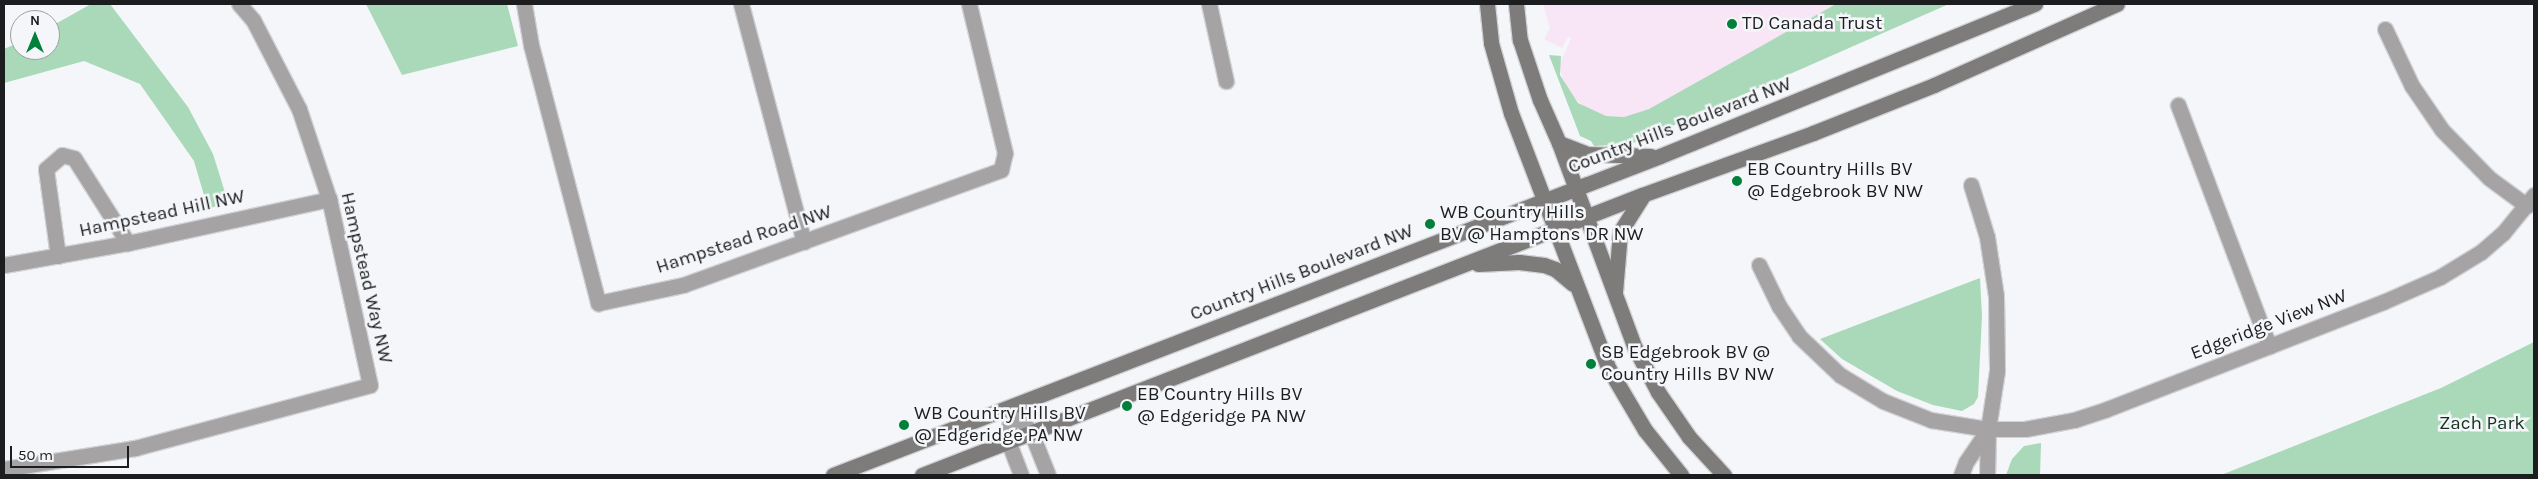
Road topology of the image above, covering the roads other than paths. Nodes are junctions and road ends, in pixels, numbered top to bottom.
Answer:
1 (239, 4) edge
2 (524, 4) edge
3 (741, 4) edge
4 (969, 4) edge
5 (1209, 4) edge
6 (1487, 4) edge
7 (1516, 4) edge
8 (2035, 4) edge
9 (2117, 4) edge
10 (2385, 29) dead end
11 (1226, 81) dead end
12 (2178, 105) dead end
13 (1559, 143) junction
14 (1660, 156) junction
15 (1970, 185) dead end
16 (1576, 188) junction
17 (1642, 196) junction
18 (329, 199) junction
19 (1543, 200) junction
20 (2531, 200) edge
21 (1584, 218) junction
22 (1554, 229) junction
23 (804, 242) junction
24 (128, 244) junction
25 (58, 256) junction
26 (4, 265) edge
27 (1463, 265) junction
28 (1760, 266) dead end
29 (1578, 292) junction
30 (1614, 296) junction
31 (2269, 346) junction
32 (1011, 408) junction
33 (1988, 429) junction
34 (1031, 432) junction
35 (1008, 440) junction
36 (4, 469) edge
37 (833, 475) edge
38 (922, 475) edge
39 (1021, 475) edge
40 (1048, 475) edge
41 (1681, 475) edge
42 (1724, 475) edge
43 (1961, 475) edge
44 (1987, 475) edge

1 - 18 street, Hampstead Way NW
2 - 23 street, Hampstead Road NW
3 - 23 street
4 - 23 street, Hampstead Road NW
5 - 11 street
6 - 19 main road
7 - 13 main road
8 - 14 main road, Country Hills Boulevard NW
9 - 17 main road
10 - 20 street
12 - 31 street
13 - 14 main road
13 - 16 main road
14 - 16 main road, Country Hills Boulevard NW
15 - 33 street
16 - 19 main road, Country Hills Boulevard NW
16 - 21 main road
17 - 21 main road
17 - 30 main road
18 - 24 street, Hampstead Hill NW
18 - 36 street, Hampstead Way NW
19 - 22 main road
19 - 32 main road, Country Hills Boulevard NW
20 - 31 street, Edgeridge View NW
21 - 22 main road
21 - 30 main road
22 - 27 main road
22 - 29 main road
24 - 25 street, Hampstead Hill NW
24 - 25 street
25 - 26 street, Hampstead Hill NW
27 - 29 main road
27 - 34 main road
28 - 33 street, Edgeridge View NW
29 - 41 main road
30 - 42 main road
31 - 33 street, Edgeridge View NW
32 - 34 street
32 - 35 street
32 - 37 main road, Country Hills Boulevard NW
33 - 43 street
33 - 44 street
34 - 35 main road
34 - 40 street
35 - 38 main road
35 - 39 street

